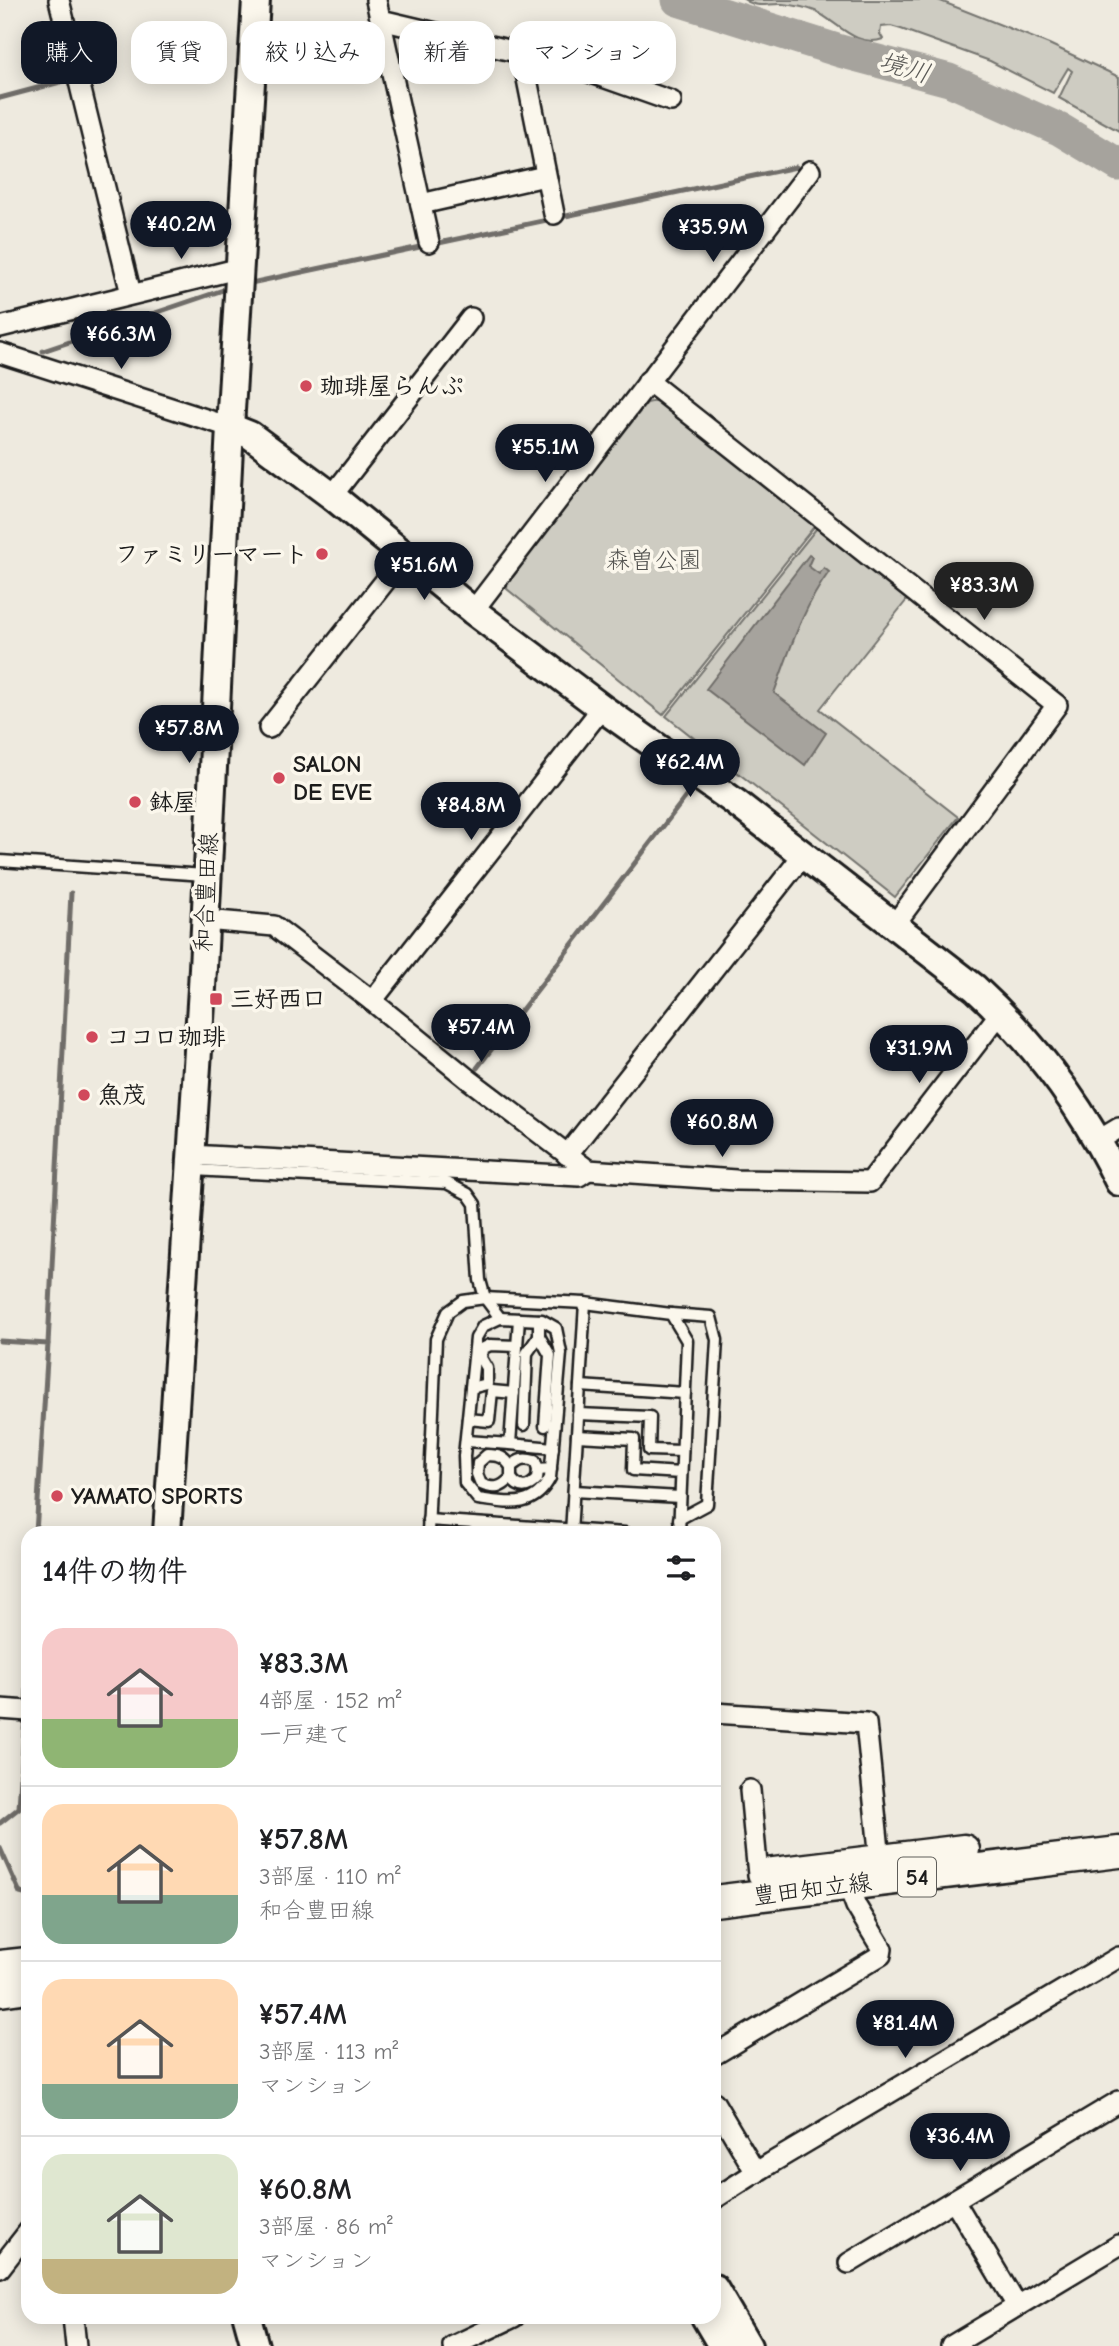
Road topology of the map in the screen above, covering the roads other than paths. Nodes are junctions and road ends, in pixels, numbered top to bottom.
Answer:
1 (59, 0) edge
2 (257, 0) edge
3 (376, 0) edge
4 (381, 20) junction
5 (256, 21) edge
6 (509, 51) edge
7 (385, 60) edge
8 (389, 60) junction
9 (252, 84) edge
10 (528, 84) edge
11 (623, 84) edge
12 (671, 101) dead end
13 (810, 171) dead end
14 (545, 176) junction
15 (421, 204) junction
16 (554, 214) dead end
17 (429, 242) dead end
18 (241, 268) junction
19 (131, 294) junction
20 (471, 318) dead end
21 (0, 327) edge
22 (0, 353) edge
23 (649, 381) junction
24 (230, 427) junction
25 (331, 496) junction
26 (405, 556) junction
27 (473, 611) junction
28 (602, 708) junction
29 (269, 728) dead end
30 (804, 854) junction
31 (0, 861) edge
32 (206, 875) junction
33 (205, 920) junction
34 (894, 924) junction
35 (372, 1001) junction
36 (1001, 1012) junction
37 (1109, 1134) edge
38 (567, 1155) junction
39 (189, 1162) junction
40 (588, 1170) junction
41 (1119, 1182) edge
42 (485, 1298) junction
43 (585, 1303) junction
44 (671, 1314) junction
45 (500, 1318) junction
46 (519, 1319) junction
47 (539, 1320) junction
48 (539, 1336) junction
49 (517, 1346) junction
50 (580, 1386) junction
51 (471, 1388) junction
52 (514, 1393) junction
53 (685, 1393) junction
54 (578, 1414) junction
55 (468, 1419) junction
56 (512, 1424) junction
57 (524, 1425) junction
58 (550, 1427) junction
59 (577, 1436) junction
60 (467, 1441) junction
61 (510, 1444) junction
62 (553, 1448) junction
63 (681, 1451) junction
64 (551, 1469) junction
65 (538, 1470) junction
66 (511, 1473) junction
67 (681, 1473) junction
68 (492, 1488) junction
69 (574, 1491) junction
70 (680, 1497) junction
71 (491, 1500) junction
72 (679, 1519) junction
73 (428, 1520) junction
74 (459, 1522) junction
75 (167, 1526) edge
76 (428, 1526) edge
77 (462, 1526) edge
78 (484, 1526) edge
79 (571, 1526) edge
80 (678, 1526) edge
81 (0, 1709) edge
82 (21, 1710) edge
83 (721, 1713) edge
84 (750, 1790) dead end
85 (1119, 1833) edge
86 (1119, 1852) edge
87 (880, 1860) junction
88 (758, 1875) junction
89 (721, 1880) edge
90 (848, 1885) junction
91 (721, 1900) edge
92 (1119, 1957) edge
93 (21, 1964) edge
94 (0, 1966) edge
95 (21, 1988) edge
96 (0, 1991) edge
97 (721, 2051) edge
98 (1119, 2101) edge
99 (721, 2114) edge
100 (756, 2173) junction
101 (721, 2195) edge
102 (954, 2200) junction
103 (21, 2241) edge
104 (1119, 2245) edge
105 (849, 2263) dead end
106 (0, 2268) edge
107 (721, 2300) edge
108 (1017, 2306) junction
109 (74, 2324) edge
110 (249, 2324) edge
111 (499, 2324) edge
112 (709, 2324) edge
113 (484, 2340) edge
114 (76, 2346) edge
115 (255, 2346) edge
116 (453, 2346) edge
117 (722, 2346) edge
118 (748, 2346) edge
119 (951, 2346) edge

1 - 19 street
2 - 5 main road, 和合豊田線
3 - 4 street
4 - 6 street
4 - 8 street
7 - 8 street
8 - 15 street
9 - 18 main road, 和合豊田線
10 - 14 street
11 - 12 street
13 - 23 street
14 - 15 street
14 - 16 street
15 - 17 street
18 - 19 street
18 - 24 main road, 和合豊田線
19 - 21 street
20 - 25 street
22 - 24 street
23 - 27 street
23 - 34 street
24 - 25 main road
24 - 32 main road, 和合豊田線
25 - 26 main road
26 - 27 main road
26 - 29 street
27 - 28 main road
28 - 30 main road
28 - 35 street
30 - 34 main road
30 - 38 street
31 - 32 lane
32 - 33 main road, 和合豊田線
33 - 35 street
33 - 39 main road, 和合豊田線
34 - 36 main road
35 - 38 street
36 - 37 main road
36 - 40 street
37 - 41 main road
38 - 40 street
39 - 40 street
39 - 42 lane
39 - 75 main road, 和合豊田線
42 - 43 lane
42 - 45 lane
42 - 73 lane
43 - 44 lane
43 - 50 lane
44 - 53 lane
44 - 72 lane
45 - 46 lane
45 - 51 lane
46 - 47 lane
46 - 49 lane
47 - 48 lane
47 - 58 lane
48 - 57 lane
48 - 58 lane
49 - 51 lane
49 - 52 lane
50 - 53 lane
50 - 54 lane
51 - 55 lane
52 - 55 lane
52 - 56 lane
53 - 63 lane
54 - 59 lane
54 - 63 lane
55 - 60 lane
56 - 57 lane
56 - 61 lane
57 - 58 lane
58 - 62 lane
59 - 67 lane
59 - 69 lane
60 - 61 lane
60 - 71 lane
61 - 62 lane
62 - 64 lane
63 - 67 lane
64 - 65 lane
64 - 71 lane
65 - 66 lane
65 - 66 lane
66 - 68 lane
66 - 68 lane
67 - 70 lane
68 - 71 lane
69 - 70 lane
69 - 79 lane
70 - 72 lane
72 - 80 lane
73 - 74 lane
73 - 76 lane
74 - 77 lane
74 - 78 lane
81 - 82 street
83 - 87 street
84 - 88 street
85 - 87 main road, 豊田知立線 / 54
86 - 90 main road, 豊田知立線 / 54
87 - 88 main road, 豊田知立線 / 54
88 - 89 main road, 豊田知立線 / 54
90 - 91 main road, 豊田知立線 / 54
90 - 97 street
92 - 100 street
93 - 94 main road
95 - 96 main road
98 - 102 street
99 - 100 street
100 - 101 street
102 - 105 street
102 - 108 street
103 - 106 street
104 - 108 street
107 - 118 main road
108 - 119 street
109 - 114 street
110 - 115 main road
111 - 113 street
112 - 117 main road
113 - 116 street

